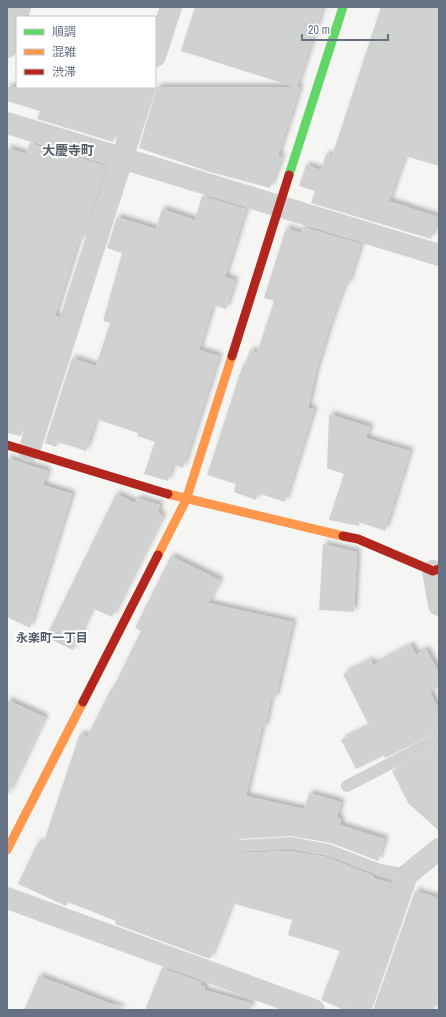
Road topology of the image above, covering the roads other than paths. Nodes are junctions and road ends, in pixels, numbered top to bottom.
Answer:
1 (170, 7) edge
2 (343, 7) edge
3 (16, 19) edge
4 (7, 47) edge
5 (156, 53) edge
6 (145, 88) edge
7 (7, 123) edge
8 (123, 158) junction
9 (280, 206) junction
10 (439, 255) edge
11 (7, 444) edge
12 (29, 452) junction
13 (186, 500) junction
14 (436, 570) edge
15 (439, 605) edge
16 (439, 738) edge
17 (347, 786) dead end
18 (12, 827) edge
19 (240, 846) dead end
20 (439, 849) edge
21 (7, 850) edge
22 (407, 875) junction
23 (7, 898) edge
24 (314, 1010) edge
25 (360, 1010) edge

1 - 5 street
2 - 9 street
3 - 4 street
6 - 8 street
7 - 8 street
8 - 9 street
8 - 12 street
9 - 10 street
9 - 13 street
11 - 12 street
12 - 13 street
13 - 14 street
13 - 18 street
14 - 15 street
16 - 17 lane
18 - 21 street
19 - 22 lane
20 - 22 street
22 - 25 street
23 - 24 street

